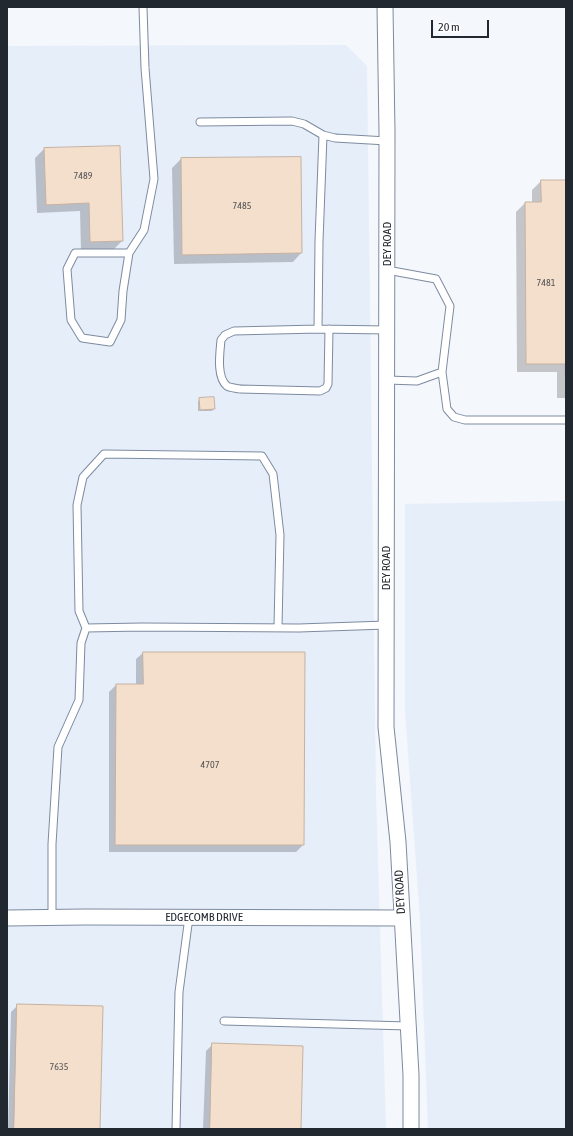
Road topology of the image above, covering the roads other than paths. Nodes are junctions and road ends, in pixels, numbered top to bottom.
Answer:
1 (143, 7) edge
2 (385, 7) edge
3 (200, 122) dead end
4 (323, 135) junction
5 (387, 142) junction
6 (129, 253) junction
7 (387, 270) junction
8 (318, 329) junction
9 (329, 329) junction
10 (387, 330) junction
11 (442, 372) junction
12 (387, 380) junction
13 (566, 420) edge
14 (386, 625) junction
15 (86, 628) junction
16 (278, 628) junction
17 (52, 917) junction
18 (189, 917) junction
19 (7, 918) edge
20 (402, 918) junction
21 (224, 1021) dead end
22 (408, 1026) junction
23 (176, 1129) edge
24 (411, 1129) edge

1 - 6 lane
2 - 5 street, DEY ROAD
3 - 4 lane
4 - 5 lane
4 - 8 lane
5 - 7 street, DEY ROAD
6 - 6 lane
7 - 10 street, DEY ROAD
7 - 11 lane
8 - 9 lane
8 - 9 lane
9 - 10 lane
10 - 12 street, DEY ROAD
11 - 12 lane
11 - 13 lane
12 - 14 street, DEY ROAD
14 - 16 lane
14 - 20 street, DEY ROAD
15 - 16 lane
15 - 16 lane
15 - 17 lane
17 - 18 street, EDGECOMB DRIVE
17 - 19 street, EDGECOMB DRIVE
18 - 20 street, EDGECOMB DRIVE
18 - 23 lane
20 - 22 street, DEY ROAD
21 - 22 lane
22 - 24 street, DEY ROAD

